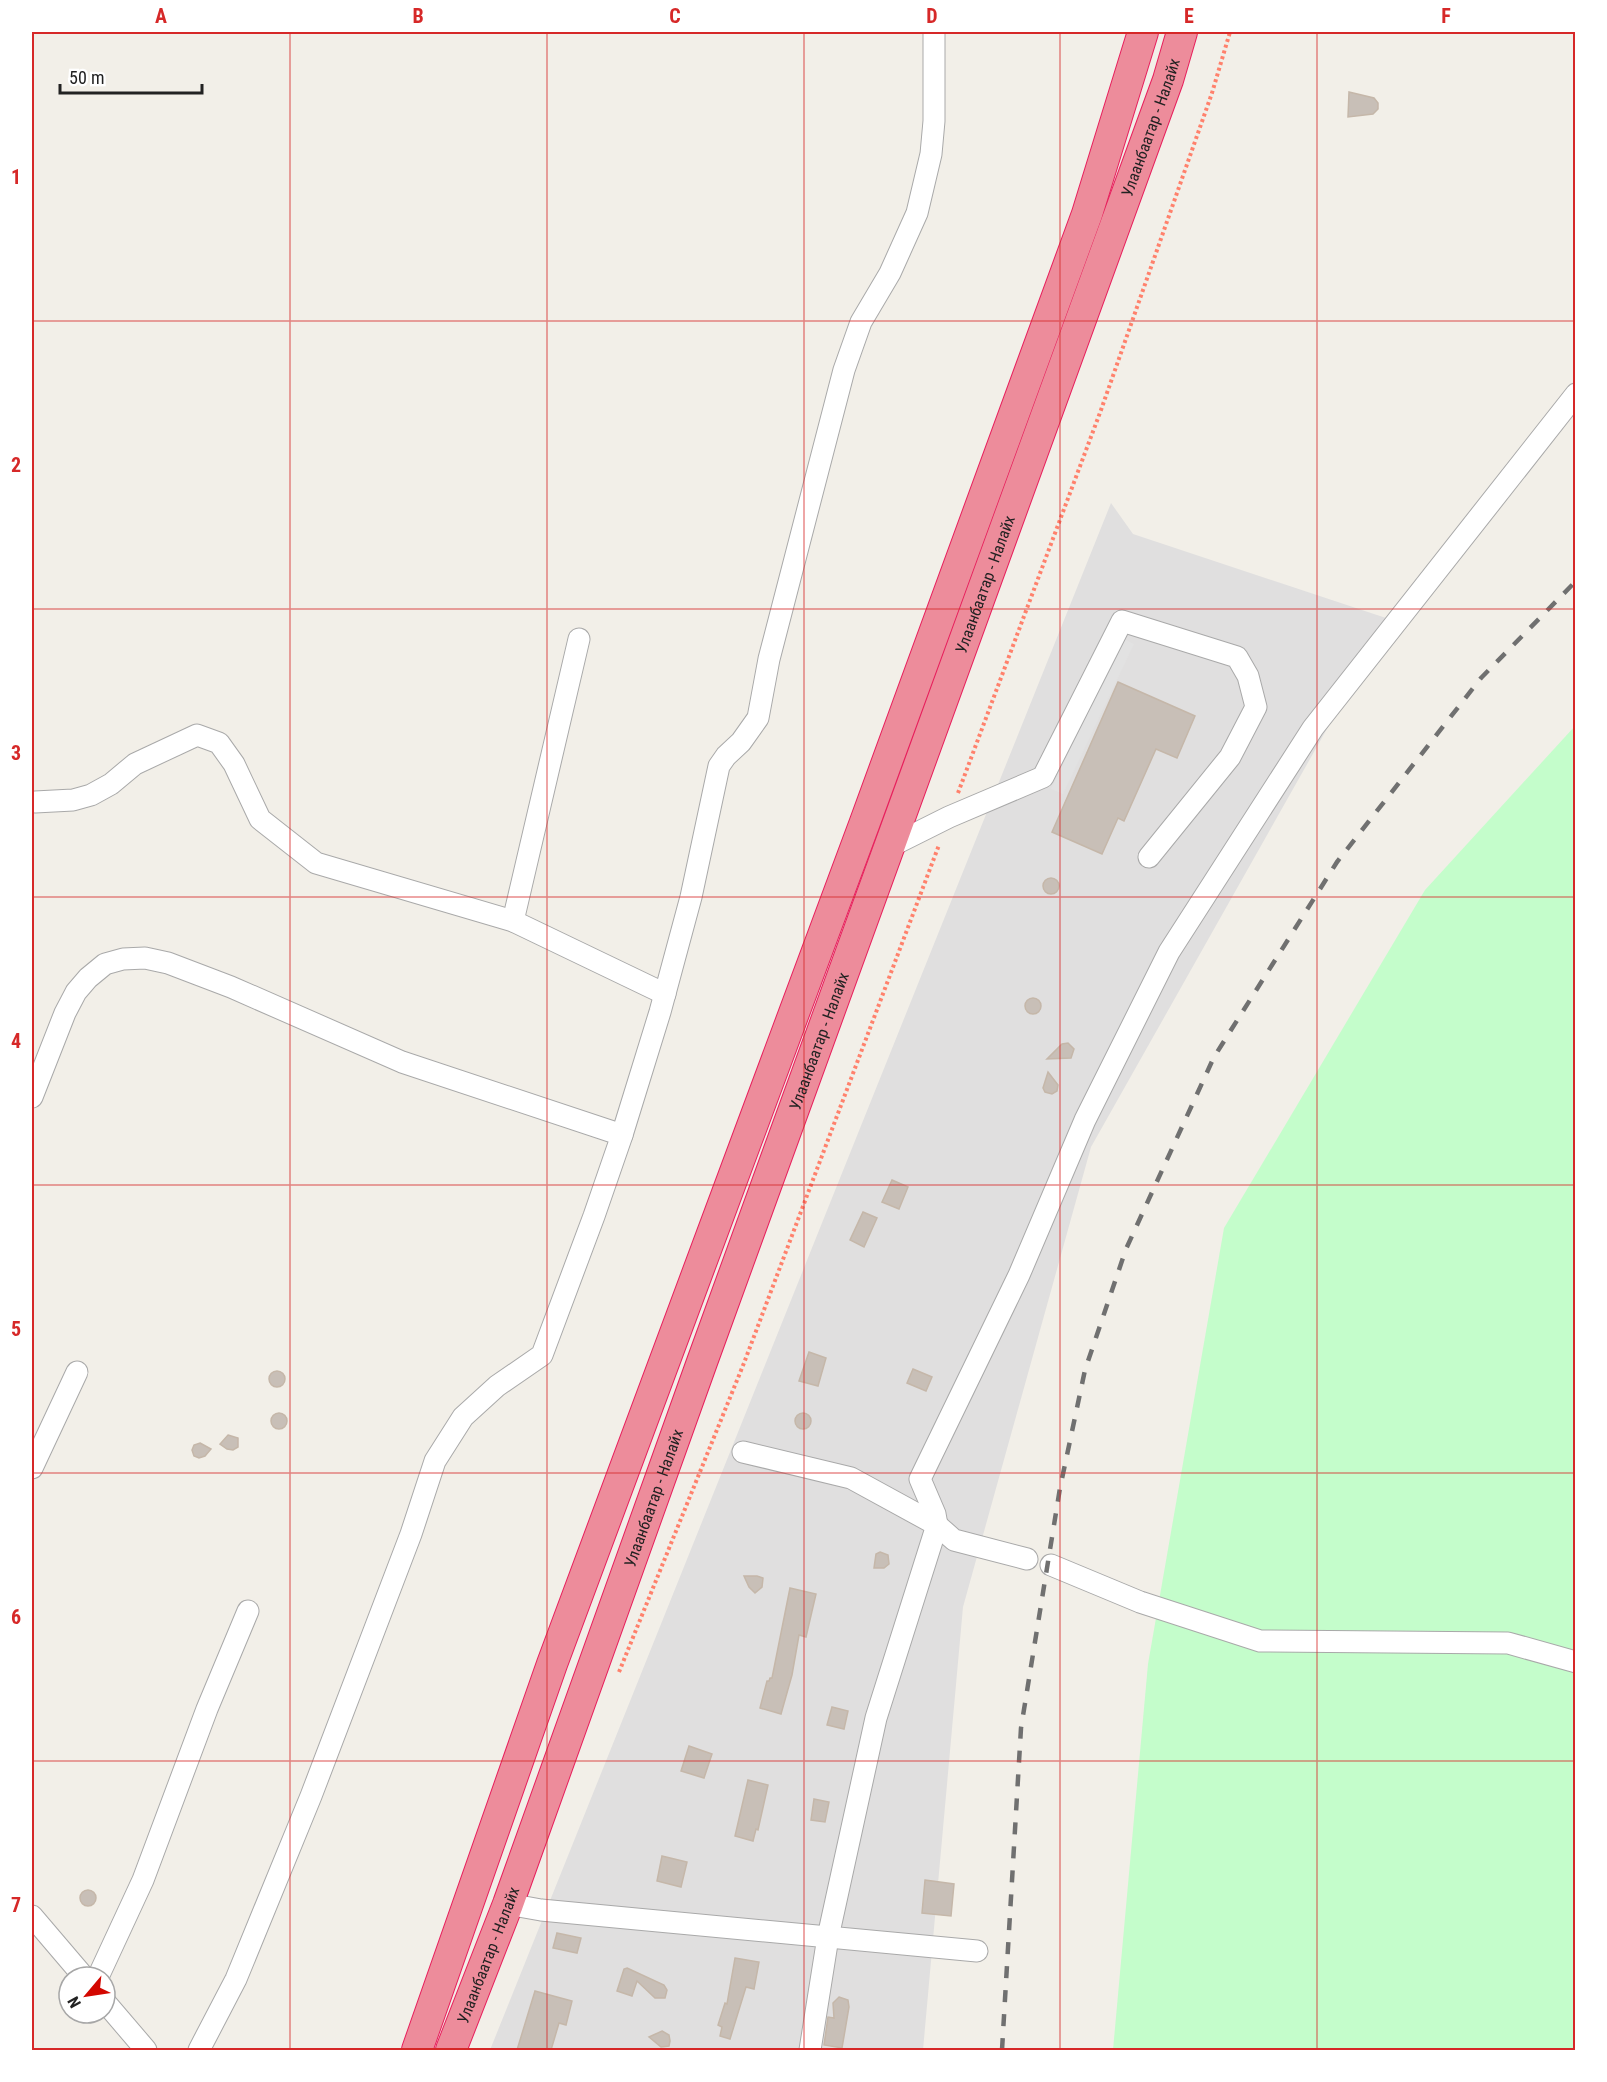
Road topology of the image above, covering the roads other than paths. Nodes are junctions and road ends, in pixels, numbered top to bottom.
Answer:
1 (934, 32) edge
2 (1143, 32) edge
3 (1182, 32) edge
4 (1575, 394) edge
5 (579, 639) dead end
6 (35, 802) dead end
7 (889, 847) junction
8 (1149, 857) dead end
9 (513, 921) junction
10 (665, 994) junction
11 (32, 1096) edge
12 (622, 1135) junction
13 (77, 1372) dead end
14 (743, 1452) dead end
15 (32, 1468) edge
16 (937, 1525) junction
17 (1027, 1559) dead end
18 (1051, 1565) dead end
19 (248, 1611) dead end
20 (1575, 1662) edge
21 (508, 1904) junction
22 (32, 1916) edge
23 (828, 1937) junction
24 (977, 1951) dead end
25 (74, 1965) edge
26 (104, 1965) edge
27 (117, 2016) edge
28 (146, 2050) edge
29 (199, 2050) edge
30 (417, 2050) edge
31 (452, 2050) edge
32 (810, 2050) edge

1 - 10 street
2 - 30 highway, Улаанбаатар - Налайх
3 - 7 highway, Улаанбаатар - Налайх
4 - 16 street
5 - 9 street
6 - 9 street
7 - 8 street
7 - 21 highway, Улаанбаатар - Налайх
9 - 10 street
10 - 12 street
11 - 12 street
12 - 29 street
13 - 15 street
14 - 16 street
16 - 17 street
16 - 23 street
18 - 20 street
19 - 26 street
21 - 23 street
21 - 31 highway, Улаанбаатар - Налайх
22 - 25 street
23 - 24 street
23 - 32 street
27 - 28 street

